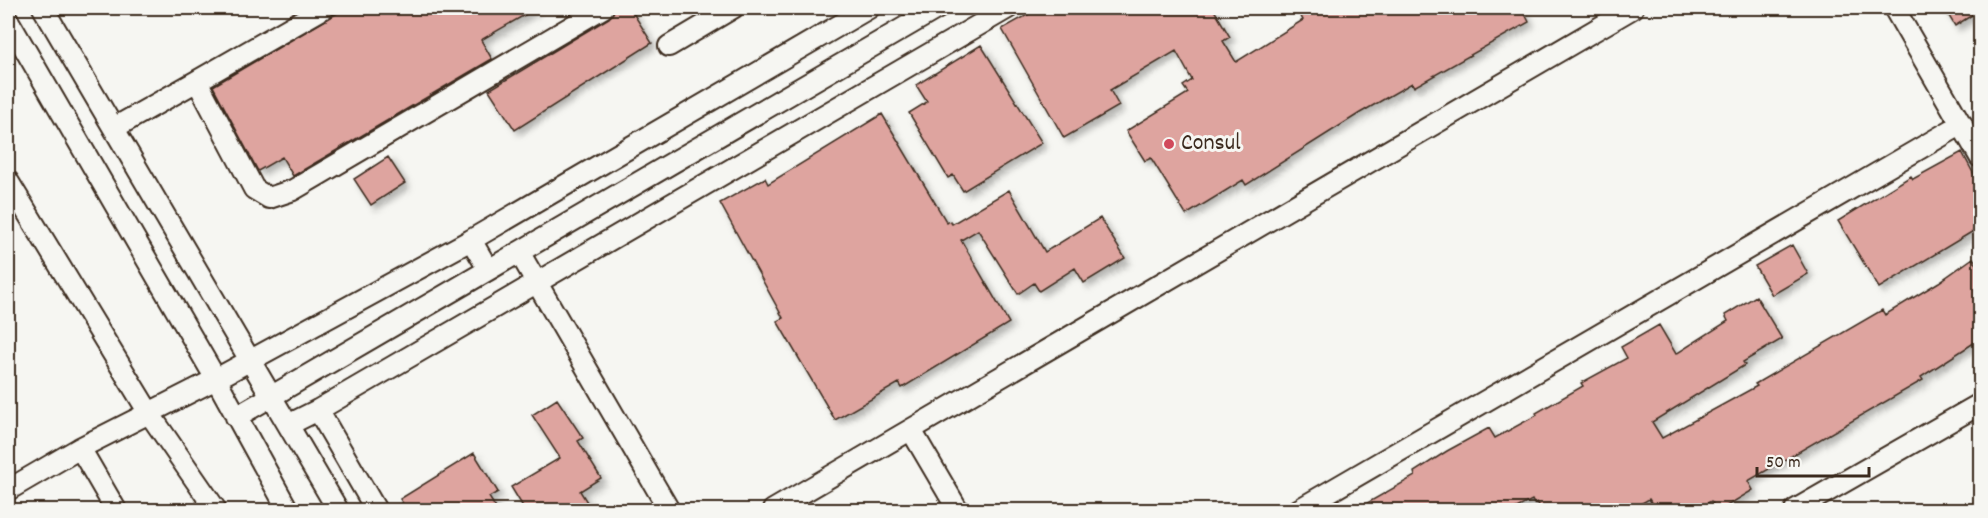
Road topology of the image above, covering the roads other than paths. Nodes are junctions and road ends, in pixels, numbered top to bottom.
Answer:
1 (43, 8) edge
2 (324, 8) edge
3 (603, 8) edge
4 (734, 8) edge
5 (869, 8) edge
6 (938, 8) edge
7 (1008, 8) edge
8 (1633, 8) edge
9 (1894, 8) edge
10 (8, 20) edge
11 (669, 46) dead end
12 (197, 81) junction
13 (1962, 124) junction
14 (114, 128) junction
15 (1980, 156) edge
16 (8, 181) edge
17 (471, 240) junction
18 (519, 252) junction
19 (488, 270) junction
20 (537, 282) junction
21 (251, 359) junction
22 (216, 379) junction
23 (271, 396) junction
24 (1980, 404) edge
25 (318, 410) junction
26 (149, 413) junction
27 (236, 417) junction
28 (290, 424) junction
29 (911, 430) junction
30 (80, 448) junction
31 (8, 489) edge
32 (116, 510) edge
33 (216, 510) edge
34 (288, 510) edge
35 (338, 510) edge
36 (376, 510) edge
37 (669, 510) edge
38 (773, 510) edge
39 (958, 510) edge
40 (1298, 510) edge
41 (1795, 510) edge

1 - 14 street
2 - 12 street
3 - 12 street
4 - 11 street
5 - 17 street
6 - 18 street
7 - 20 street
8 - 29 street
9 - 13 street
10 - 22 street
12 - 14 street
13 - 15 street
13 - 40 street
14 - 21 street
16 - 26 street
17 - 19 street
17 - 21 street
18 - 19 street
18 - 20 street
19 - 23 street
20 - 25 street
20 - 37 street
21 - 22 street
21 - 23 street
22 - 26 street
22 - 27 street
23 - 27 street
23 - 28 street
24 - 41 street
25 - 28 street
25 - 36 street
26 - 30 street
26 - 33 street
27 - 34 street
28 - 35 street
29 - 38 street
29 - 39 street
30 - 31 street
30 - 32 street

